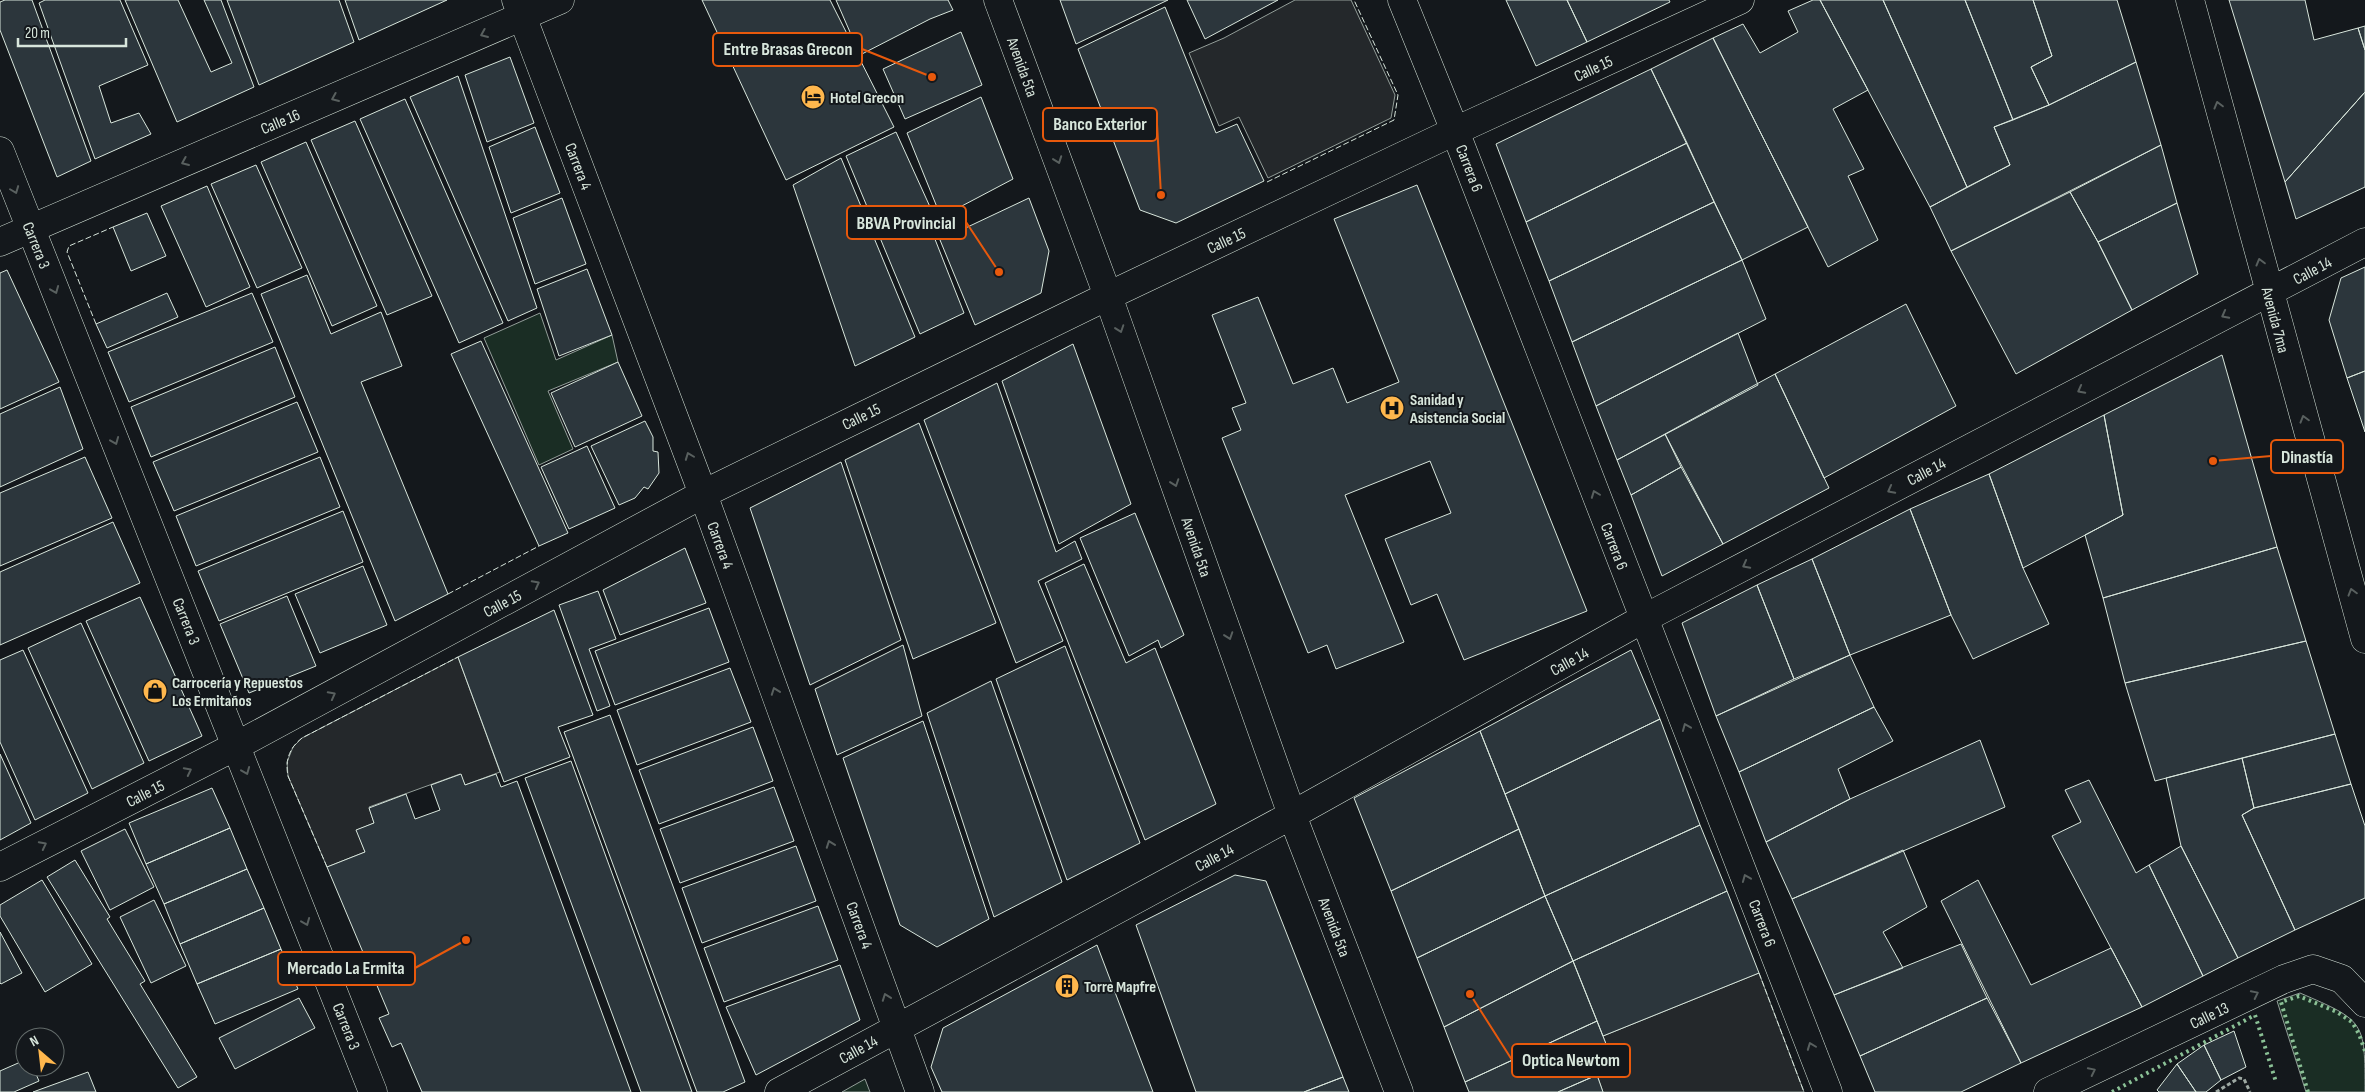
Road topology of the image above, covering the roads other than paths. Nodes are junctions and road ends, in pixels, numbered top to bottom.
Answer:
1 (560, 0) edge
2 (998, 0) edge
3 (1402, 0) edge
4 (1740, 0) edge
5 (2190, 0) edge
6 (520, 9) edge
7 (1456, 131) junction
8 (0, 151) edge
9 (30, 229) junction
10 (0, 242) edge
11 (2365, 242) edge
12 (2268, 292) junction
13 (1108, 296) junction
14 (703, 494) junction
15 (1643, 619) junction
16 (2365, 639) edge
17 (236, 746) junction
18 (1292, 815) junction
19 (0, 867) edge
20 (2365, 1003) edge
21 (897, 1028) junction
22 (373, 1092) edge
23 (779, 1092) edge
24 (920, 1092) edge
25 (1399, 1092) edge
26 (1828, 1092) edge
27 (2048, 1092) edge

1 - 6 street, Calle 16
2 -> 13 street, Avenida 5ta
3 - 7 street, Carrera 6
4 - 7 street, Calle 15
12 -> 5 street, Avenida 7ma
6 -> 9 street, Calle 16
14 -> 6 street, Carrera 4
7 - 13 street, Calle 15
15 -> 7 street, Carrera 6
8 -> 9 street, Carrera 3
9 - 10 street, Calle 16
9 -> 17 street, Carrera 3
11 - 12 street, Calle 14
12 -> 15 street, Calle 14
16 -> 12 street, Avenida 7ma
13 - 14 street, Calle 15
13 -> 18 street, Avenida 5ta
17 -> 14 street, Calle 15
21 -> 14 street, Carrera 4
15 - 18 street, Calle 14
26 -> 15 street, Carrera 6
19 -> 17 street, Calle 15
17 -> 22 street, Carrera 3
18 - 21 street, Calle 14
18 - 25 street, Avenida 5ta
27 -> 20 street, Calle 13
21 - 23 street, Calle 14
21 - 24 street, Carrera 4

